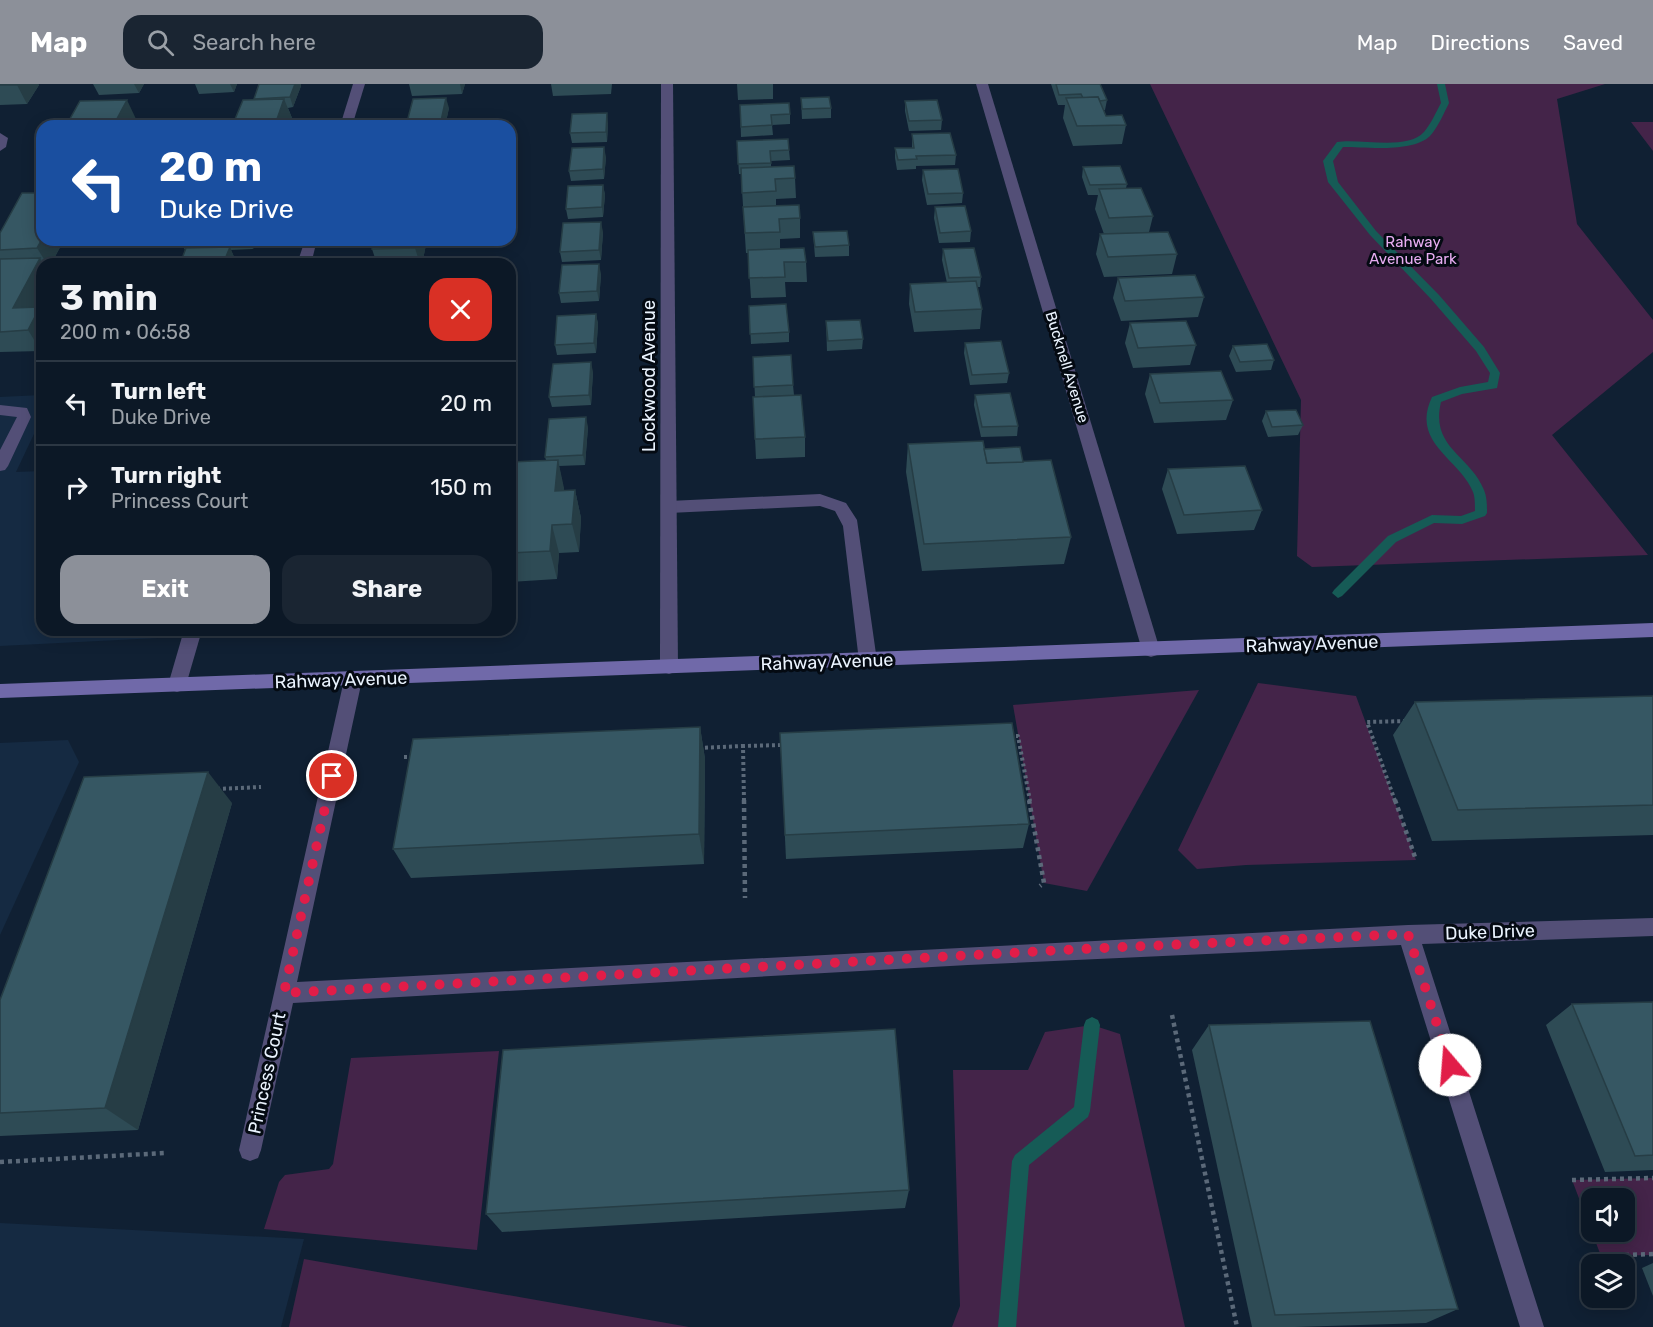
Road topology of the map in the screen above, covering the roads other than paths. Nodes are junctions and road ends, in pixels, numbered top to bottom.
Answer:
1 (358, 84) edge
2 (667, 84) edge
3 (982, 84) edge
4 (348, 120) edge
5 (0, 138) edge
6 (0, 147) edge
7 (0, 410) edge
8 (0, 466) edge
9 (669, 507) junction
10 (1653, 630) edge
11 (191, 636) edge
12 (1151, 650) junction
13 (868, 661) junction
14 (669, 668) junction
15 (353, 680) junction
16 (177, 685) junction
17 (0, 691) edge
18 (1653, 927) edge
19 (1408, 934) junction
20 (284, 993) junction
21 (250, 1150) dead end
22 (1532, 1327) edge

1 - 4 street
2 - 9 street, Lockwood Avenue
3 - 12 street, Bucknell Avenue
5 - 6 street
7 - 8 street
9 - 13 street
9 - 14 street, Lockwood Avenue
10 - 12 street, Rahway Avenue
11 - 16 street
12 - 13 street, Rahway Avenue
13 - 14 street, Rahway Avenue
14 - 15 street, Rahway Avenue
15 - 16 street, Rahway Avenue
15 - 20 street, Princess Court
16 - 17 street, Rahway Avenue
18 - 19 street, Duke Drive
19 - 20 street, Duke Drive
19 - 22 street
20 - 21 street, Princess Court

